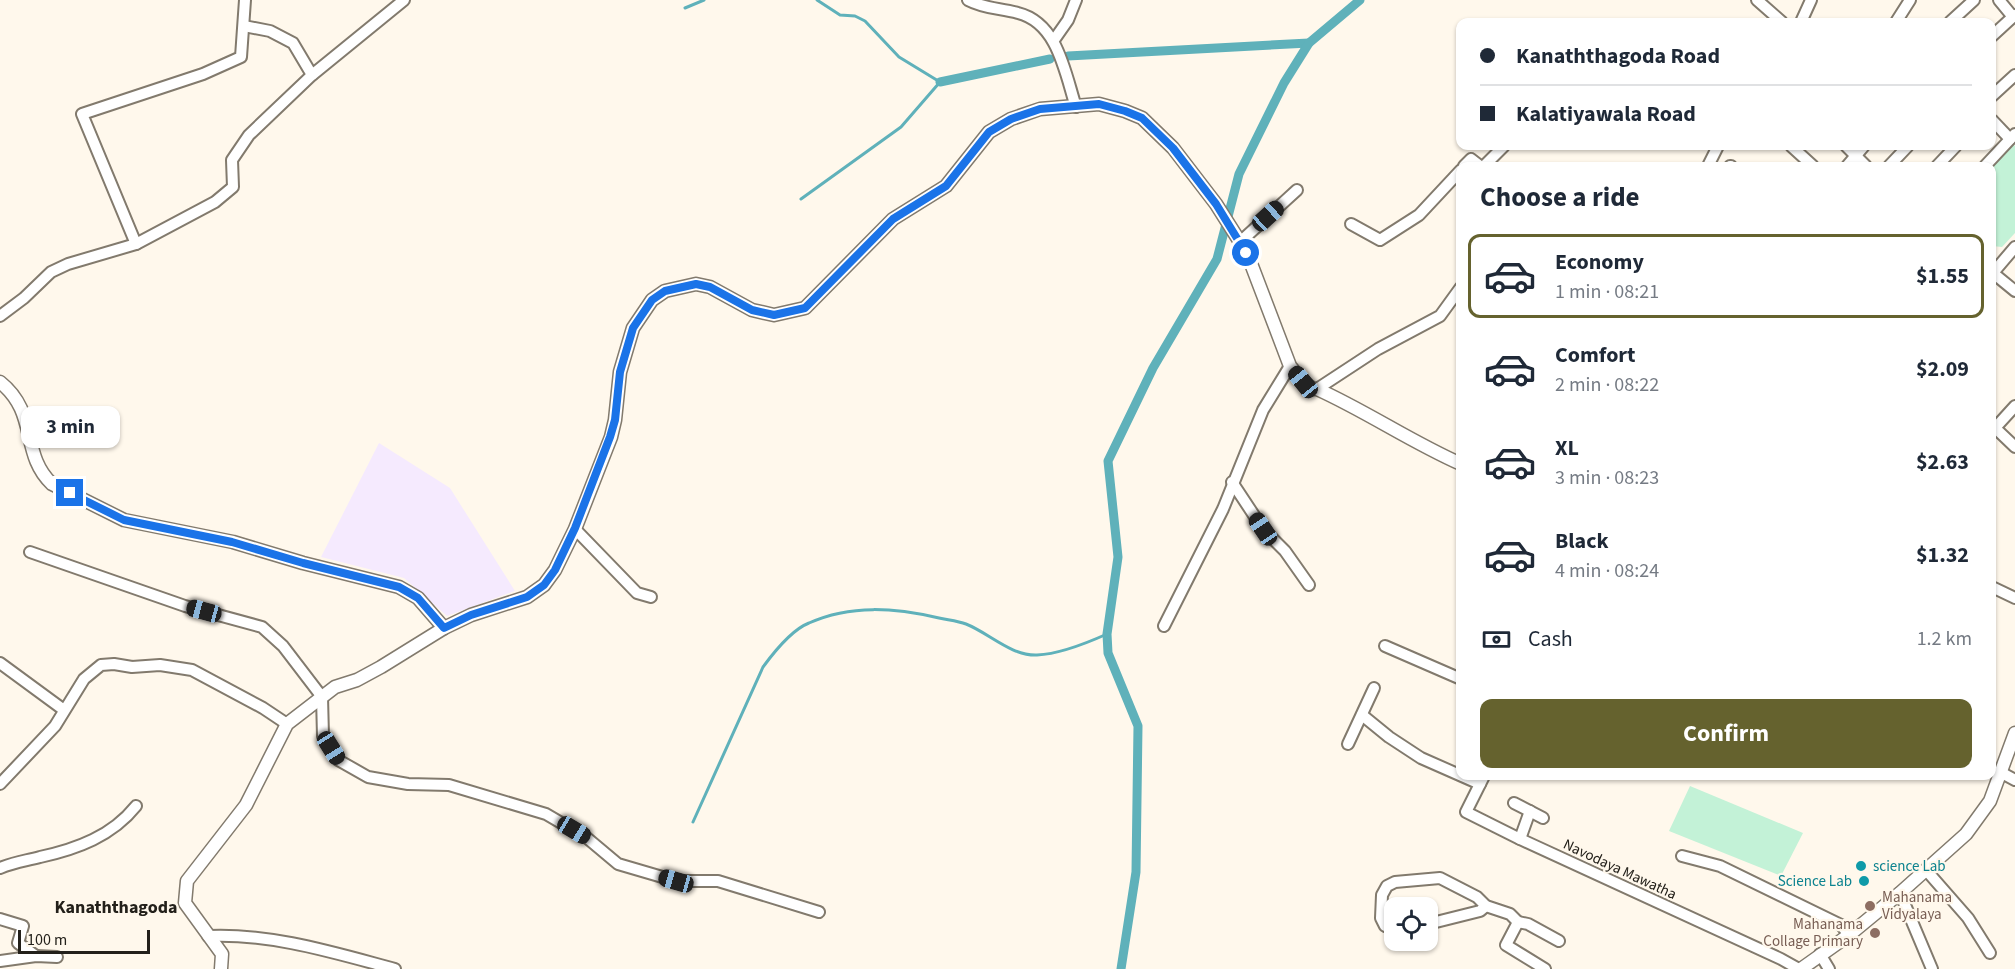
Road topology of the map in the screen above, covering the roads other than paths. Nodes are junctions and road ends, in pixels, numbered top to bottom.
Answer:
1 (246, 0) edge
2 (404, 0) edge
3 (968, 0) edge
4 (1076, 0) edge
5 (1757, 0) edge
6 (1811, 0) edge
7 (1910, 0) edge
8 (1974, 0) edge
9 (1999, 0) edge
10 (2014, 16) edge
11 (1777, 18) edge
12 (1803, 18) edge
13 (1899, 18) edge
14 (1954, 18) edge
15 (243, 26) junction
16 (1996, 32) edge
17 (1054, 40) junction
18 (312, 75) junction
19 (2015, 75) edge
20 (1996, 92) edge
21 (1076, 107) junction
22 (1996, 123) edge
23 (2012, 136) edge
24 (1500, 150) edge
25 (1795, 150) edge
26 (1850, 150) edge
27 (1861, 150) edge
28 (1904, 150) edge
29 (1952, 150) edge
30 (1856, 156) junction
31 (1488, 162) edge
32 (1809, 162) edge
33 (1851, 162) edge
34 (1862, 162) edge
35 (1893, 162) edge
36 (1941, 162) edge
37 (1989, 162) edge
38 (1456, 175) edge
39 (1297, 190) dead end
40 (1351, 224) dead end
41 (1240, 242) junction
42 (136, 244) junction
43 (2015, 247) edge
44 (1996, 269) edge
45 (1996, 275) edge
46 (2015, 291) edge
47 (1456, 294) edge
48 (0, 316) edge
49 (1290, 366) junction
50 (0, 382) edge
51 (1317, 389) junction
52 (2015, 406) edge
53 (1996, 424) edge
54 (1996, 430) edge
55 (2015, 447) edge
56 (1456, 462) edge
57 (1233, 482) junction
58 (575, 528) junction
59 (30, 552) dead end
60 (1309, 585) dead end
61 (1996, 589) edge
62 (651, 597) dead end
63 (2015, 598) edge
64 (1164, 626) dead end
65 (444, 628) junction
66 (1385, 646) dead end
67 (0, 663) edge
68 (1456, 677) edge
69 (1374, 687) dead end
70 (322, 697) junction
71 (64, 710) junction
72 (1362, 715) junction
73 (287, 724) junction
74 (2015, 733) edge
75 (1348, 744) dead end
76 (1997, 770) edge
77 (1456, 771) edge
78 (1482, 780) edge
79 (1995, 780) edge
80 (2015, 780) edge
81 (0, 784) edge
82 (1514, 803) dead end
83 (136, 806) dead end
84 (1530, 811) junction
85 (1543, 818) dead end
86 (1520, 839) junction
87 (1682, 856) dead end
88 (0, 868) edge
89 (1926, 870) junction
90 (1900, 893) junction
91 (1486, 906) junction
92 (819, 912) dead end
93 (0, 919) edge
94 (1438, 922) edge
95 (1518, 922) junction
96 (1384, 924) edge
97 (1849, 935) junction
98 (208, 936) junction
99 (1559, 941) dead end
100 (1990, 953) dead end
101 (1820, 954) junction
102 (36, 956) junction
103 (57, 957) dead end
104 (0, 961) edge
105 (221, 969) edge
106 (395, 969) edge
107 (1545, 969) edge
108 (1800, 969) edge
109 (1829, 969) edge
110 (1932, 969) edge

1 - 15 street
2 - 18 street
3 - 17 street
4 - 17 street
5 - 11 street
6 - 12 street
7 - 13 street
8 - 14 street
9 - 10 street
10 - 16 street
15 - 18 street
15 - 42 street
17 - 21 street
18 - 42 street
19 - 20 street
21 - 41 street
21 - 58 street
22 - 23 street
23 - 37 street
24 - 31 street
25 - 32 street
26 - 30 street
27 - 30 street
28 - 35 street
29 - 36 street
30 - 33 street
30 - 34 street
38 - 40 street
39 - 41 street
41 - 49 street
42 - 48 street
43 - 44 street
45 - 46 street
47 - 51 street
49 - 51 street
49 - 57 street
50 - 65 street
51 - 56 street
52 - 53 street
54 - 55 street
57 - 60 street
57 - 64 street
58 - 62 street
58 - 65 street
59 - 70 street
61 - 63 street
65 - 70 street
66 - 68 street
67 - 71 street
69 - 72 street
70 - 73 street
70 - 92 street
71 - 73 street
71 - 81 street
72 - 75 street
72 - 77 street
73 - 98 street
74 - 76 street
76 - 80 street
78 - 86 street, Navodaya Mawatha
79 - 89 street
82 - 84 street
83 - 88 street
84 - 85 street
84 - 86 street
86 - 108 street, Navodaya Mawatha
87 - 97 street
89 - 90 street
89 - 100 street
90 - 97 street
90 - 110 street
91 - 94 street
91 - 95 street
91 - 96 street
93 - 102 street
95 - 99 street
95 - 107 street
97 - 101 street
98 - 105 street
98 - 106 street
101 - 108 street
101 - 109 street
102 - 103 street
102 - 104 street

